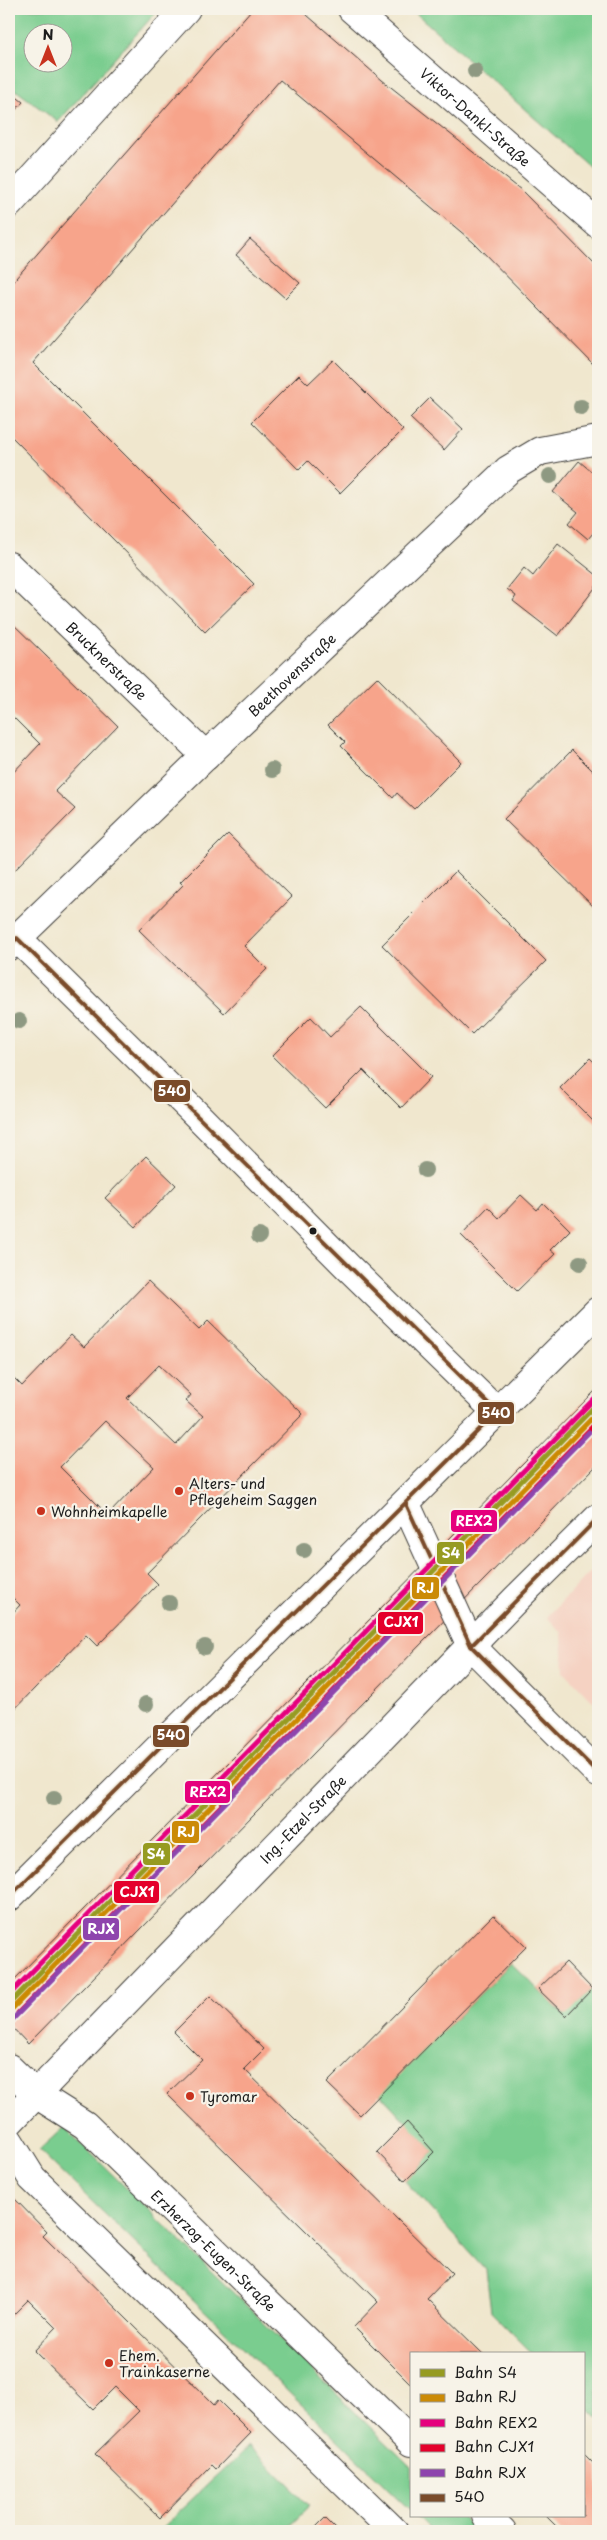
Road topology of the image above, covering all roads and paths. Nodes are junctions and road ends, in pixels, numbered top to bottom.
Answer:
1 (186, 9) edge
2 (352, 9) edge
3 (9, 204) edge
4 (598, 224) edge
5 (598, 440) edge
6 (9, 566) edge
7 (206, 756) junction
8 (13, 942) edge
9 (598, 1311) edge
10 (497, 1412) junction
11 (406, 1504) junction
12 (598, 1518) edge
13 (471, 1646) junction
14 (598, 1773) edge
15 (9, 1897) edge
16 (9, 2068) edge
17 (36, 2094) junction
18 (9, 2122) edge
19 (9, 2141) edge
20 (410, 2441) edge
21 (488, 2518) edge
22 (394, 2531) edge
23 (502, 2531) edge

1 - 3 street
2 - 4 street, Viktor-Dankl-Straße
5 - 7 street, Beethovenstraße
6 - 7 street, Brucknerstraße
7 - 8 street, Beethovenstraße
8 - 10 street
9 - 10 street
10 - 11 street
11 - 13 street
11 - 15 street
12 - 13 street, Ing.-Etzel-Straße
13 - 14 street
13 - 17 street, Ing.-Etzel-Straße
16 - 17 street, Erzherzog-Eugen-Straße
17 - 18 street, Ing.-Etzel-Straße
17 - 20 street, Erzherzog-Eugen-Straße
19 - 22 street
21 - 23 street

